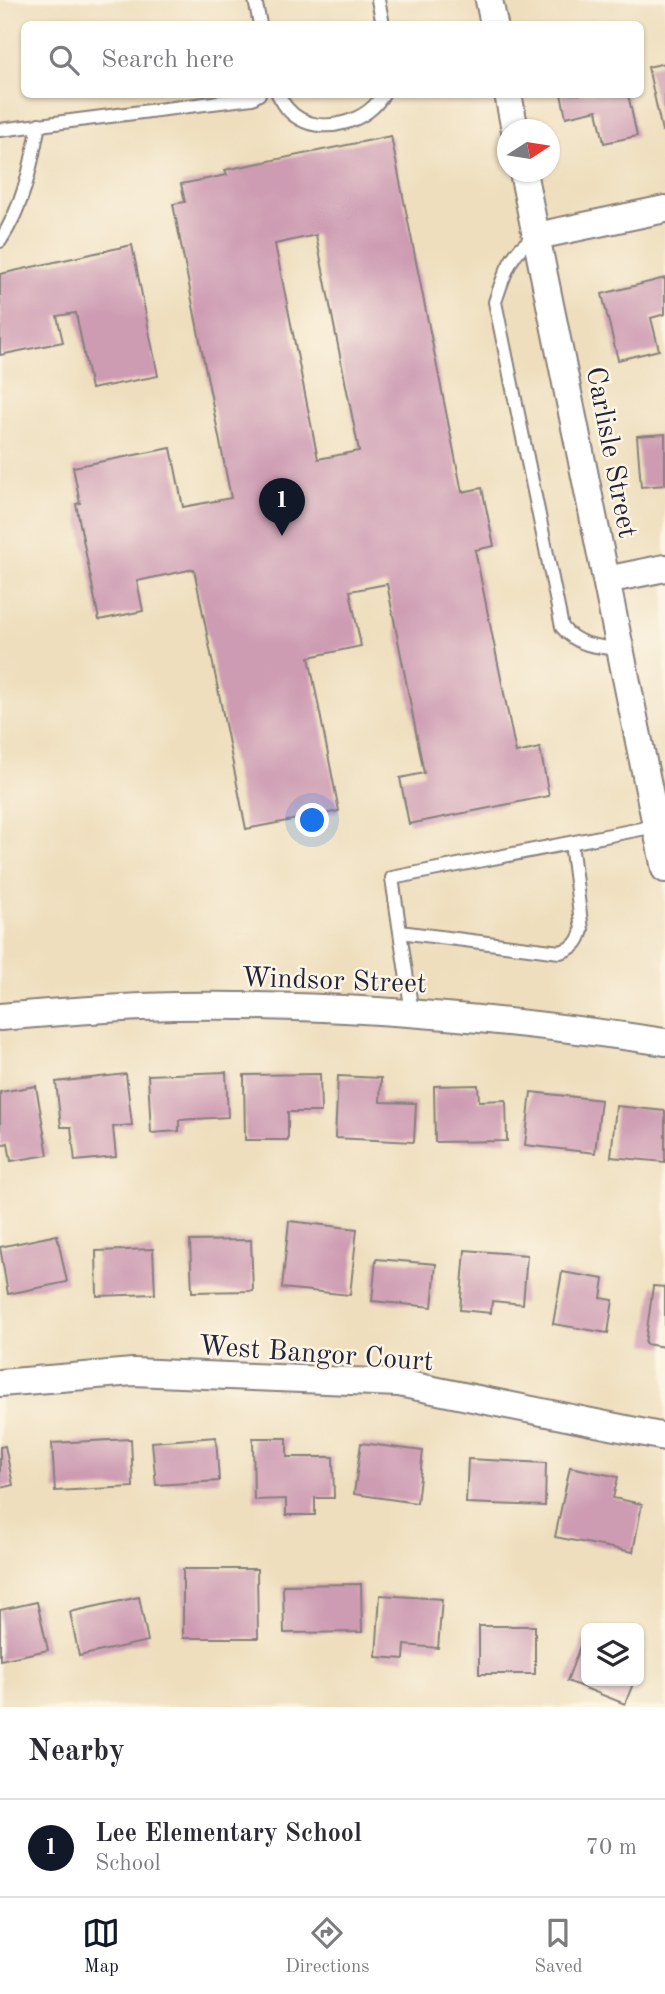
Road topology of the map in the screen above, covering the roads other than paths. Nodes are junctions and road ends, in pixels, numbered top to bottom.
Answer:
1 (255, 0) edge
2 (378, 0) edge
3 (489, 0) edge
4 (259, 21) edge
5 (382, 21) edge
6 (493, 21) edge
7 (253, 98) edge
8 (280, 98) edge
9 (381, 98) edge
10 (509, 98) edge
11 (513, 119) edge
12 (39, 124) junction
13 (0, 130) edge
14 (525, 182) edge
15 (665, 209) edge
16 (537, 236) junction
17 (0, 241) edge
18 (665, 568) edge
19 (606, 580) junction
20 (621, 649) junction
21 (656, 826) junction
22 (571, 843) junction
23 (665, 869) edge
24 (400, 932) junction
25 (412, 1013) junction
26 (0, 1017) edge
27 (665, 1042) edge
28 (0, 1382) edge
29 (665, 1437) edge

1 - 4 lane
2 - 5 lane
3 - 6 street
7 - 12 lane
8 - 9 lane
10 - 11 street
12 - 13 lane
12 - 17 lane
14 - 16 street, Carlisle Street
15 - 16 street
16 - 19 street, Carlisle Street
16 - 20 lane
18 - 19 street
19 - 20 street, Carlisle Street
20 - 21 street, Carlisle Street
21 - 22 lane
21 - 23 street, Carlisle Street
22 - 24 lane
22 - 24 lane
24 - 25 lane
25 - 26 street, Windsor Street
25 - 27 street, Windsor Street
28 - 29 street, West Bangor Court

